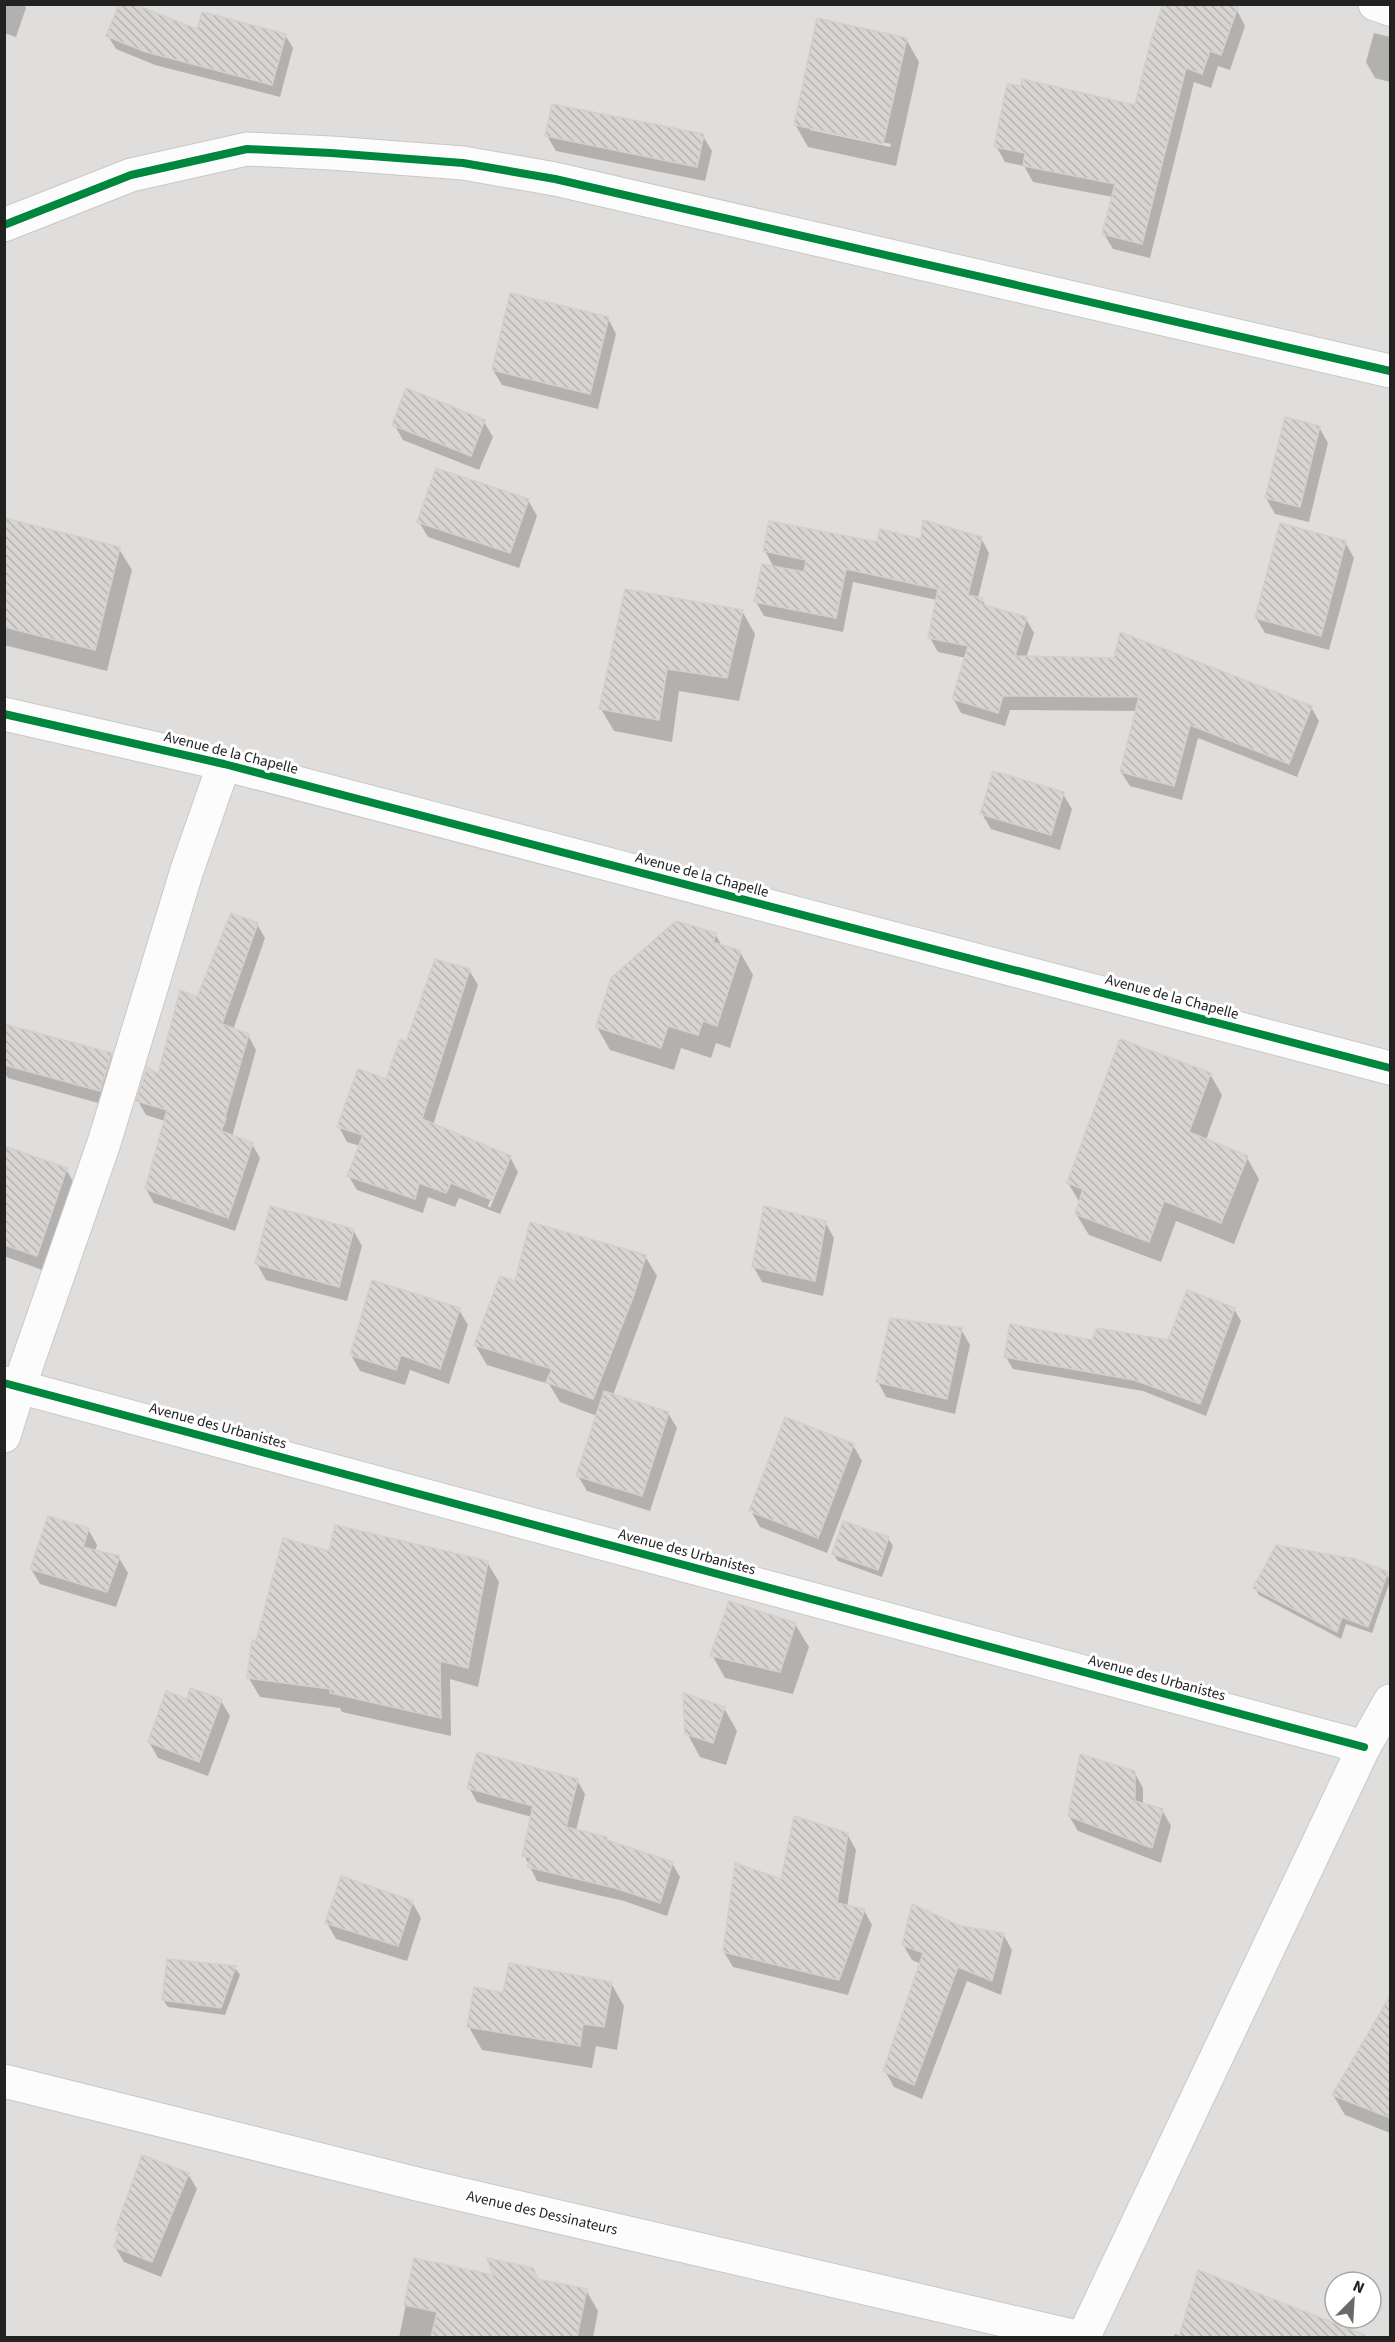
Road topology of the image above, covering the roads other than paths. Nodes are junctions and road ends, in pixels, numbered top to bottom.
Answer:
1 (1375, 4) edge
2 (1390, 9) edge
3 (4, 225) edge
4 (1390, 371) edge
5 (4, 714) edge
6 (224, 764) junction
7 (1390, 1068) edge
8 (12, 1385) edge
9 (4, 1436) edge
10 (1390, 1701) edge
11 (1364, 1747) junction
12 (4, 2081) edge
13 (1082, 2337) edge

1 - 2 street
3 - 4 street
5 - 6 street, Avenue de la Chapelle
6 - 7 street, Avenue de la Chapelle
6 - 8 street
8 - 9 street
8 - 11 street, Avenue des Urbanistes
10 - 11 street
11 - 13 street
12 - 13 street, Avenue des Dessinateurs

